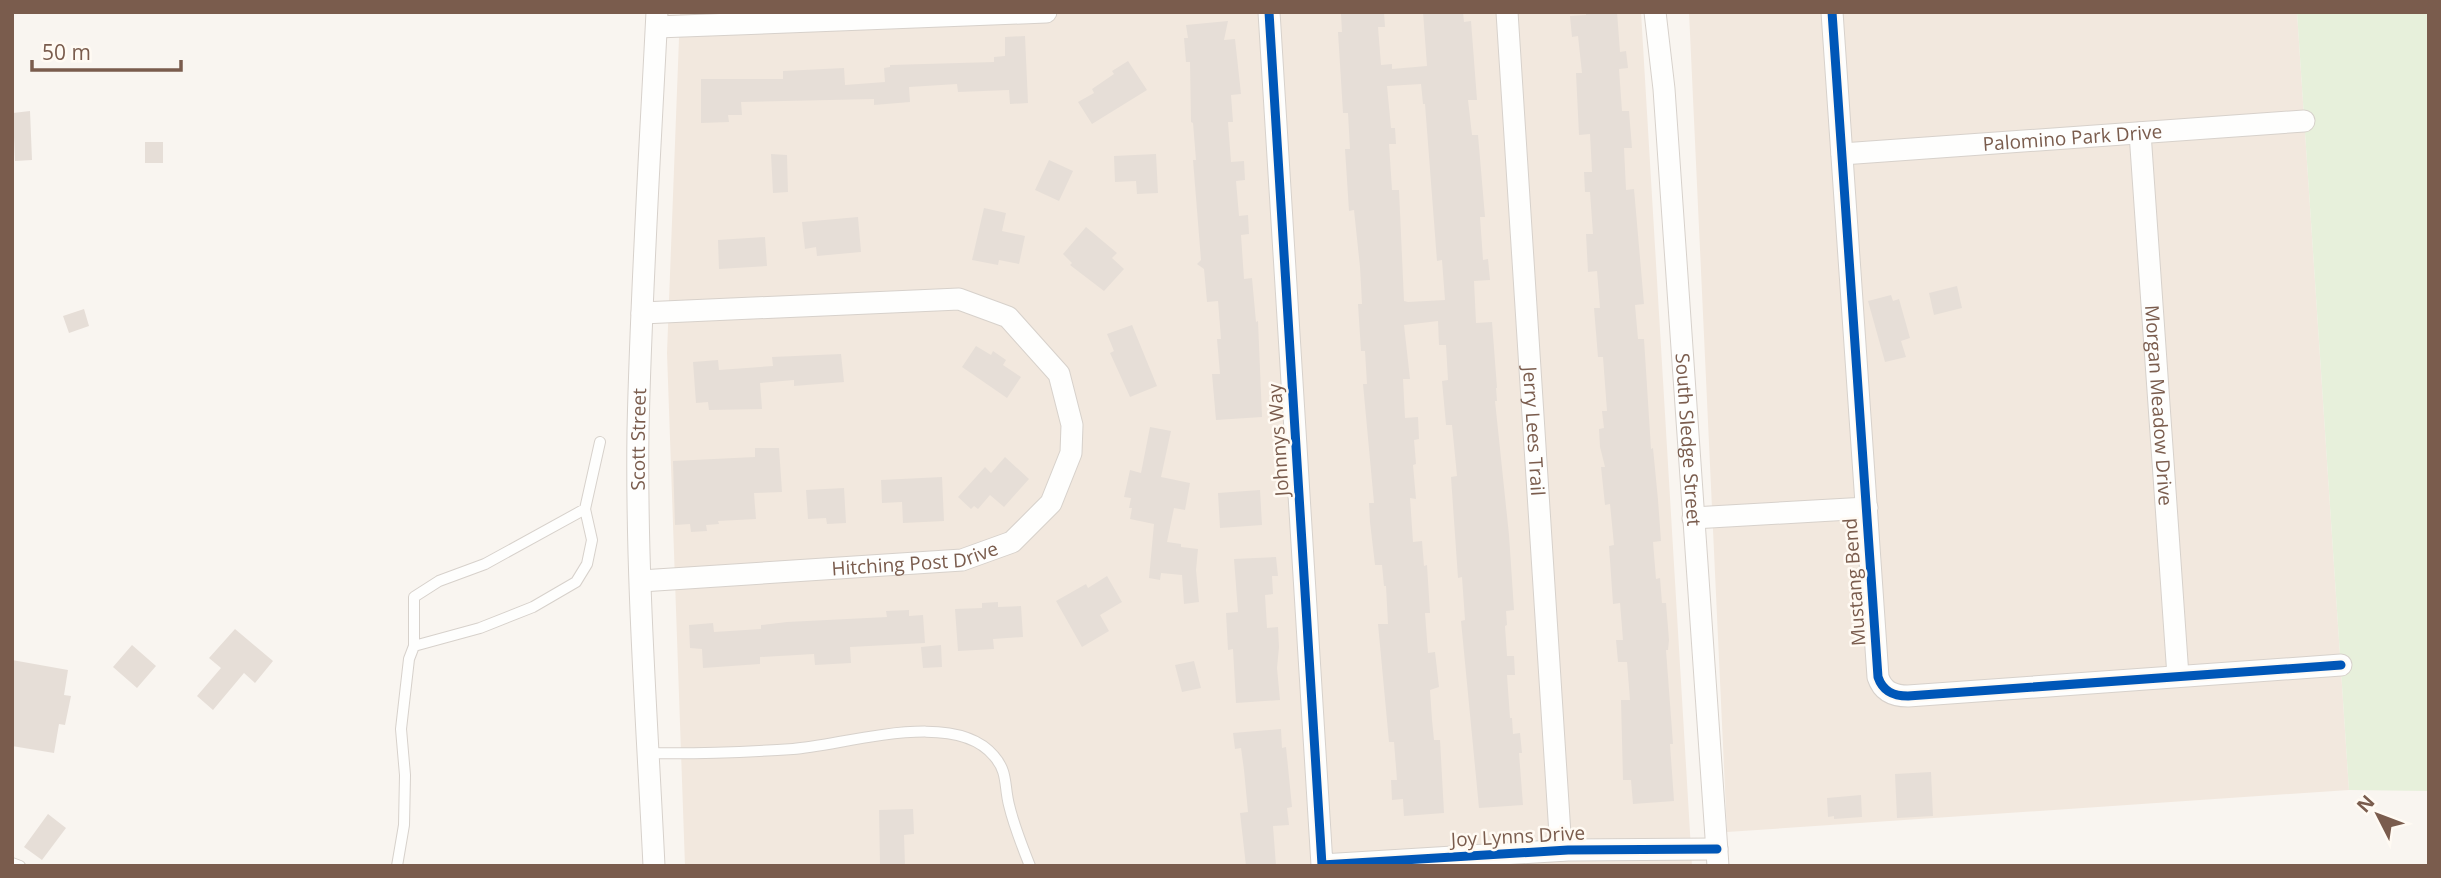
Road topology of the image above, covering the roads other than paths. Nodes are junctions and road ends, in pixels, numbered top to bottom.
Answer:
1 (1046, 12) edge
2 (1269, 12) edge
3 (1507, 12) edge
4 (1655, 12) edge
5 (1832, 12) edge
6 (657, 20) edge
7 (2304, 121) dead end
8 (2140, 133) junction
9 (1842, 154) junction
10 (642, 313) junction
11 (600, 442) dead end
12 (1867, 508) junction
13 (585, 509) junction
14 (1693, 518) junction
15 (640, 582) junction
16 (414, 646) junction
17 (2341, 664) dead end
18 (2178, 676) junction
19 (649, 753) junction
20 (1561, 850) junction
21 (1717, 858) edge
22 (12, 863) edge
23 (1322, 865) edge
24 (20, 866) edge
25 (397, 866) edge
26 (654, 866) edge
27 (1030, 866) edge

1 - 6 street
2 - 23 street, Johnnys Way
3 - 20 street, Jerry Lees Trail
4 - 14 street, South Sledge Street
5 - 9 street, Mustang Bend
6 - 10 street, Scott Street
7 - 8 street, Palomino Park Drive
8 - 9 street, Palomino Park Drive
8 - 18 street, Morgan Meadow Drive
9 - 12 street, Mustang Bend
10 - 15 street, Scott Street
10 - 15 street, Hitching Post Drive
11 - 13 lane
12 - 14 street
12 - 18 street, Mustang Bend
13 - 16 lane
13 - 16 lane
14 - 21 street, South Sledge Street
15 - 19 street, Scott Street
16 - 25 lane
17 - 18 street, Mustang Bend
19 - 26 street, Scott Street
19 - 27 lane
20 - 21 street, Joy Lynns Drive
20 - 23 street, Joy Lynns Drive
22 - 24 lane

